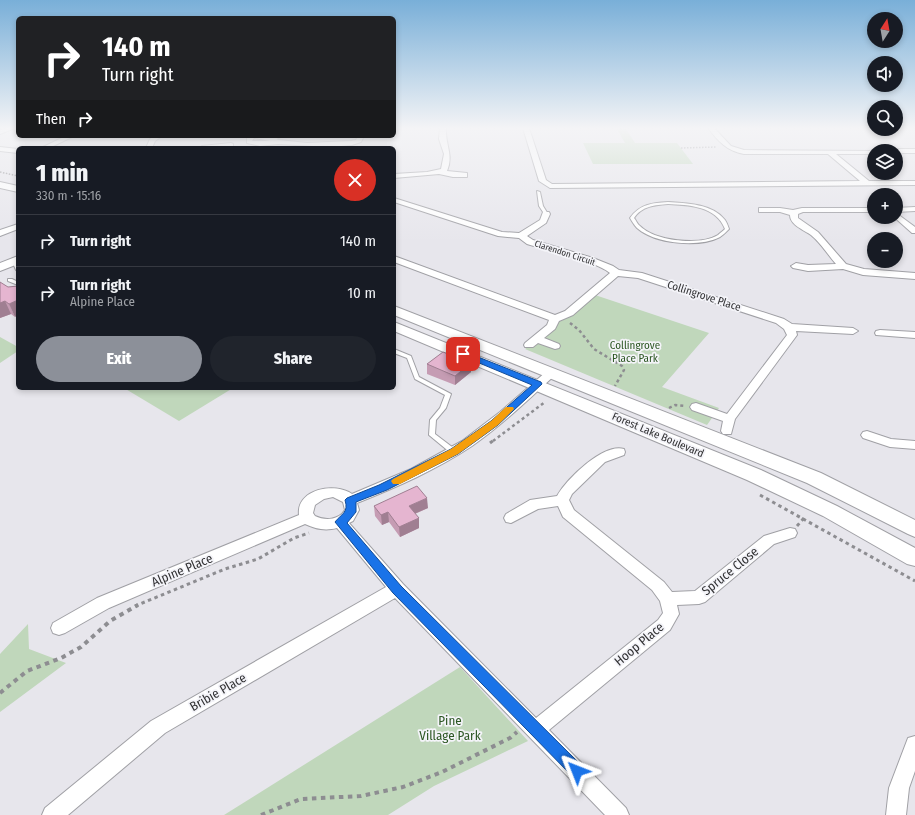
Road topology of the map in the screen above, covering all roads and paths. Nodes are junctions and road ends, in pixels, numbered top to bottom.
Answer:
1 (445, 166) edge
2 (538, 166) edge
3 (847, 166) edge
4 (0, 172) edge
5 (439, 172) junction
6 (0, 176) edge
7 (16, 176) edge
8 (396, 176) edge
9 (464, 176) dead end
10 (16, 180) edge
11 (868, 184) junction
12 (915, 184) edge
13 (0, 185) edge
14 (16, 189) edge
15 (538, 192) dead end
16 (396, 201) edge
17 (915, 209) edge
18 (762, 210) dead end
19 (867, 210) edge
20 (903, 210) edge
21 (794, 213) junction
22 (546, 214) joint
23 (632, 218) joint
24 (903, 221) edge
25 (16, 227) edge
26 (915, 232) edge
27 (0, 233) edge
28 (521, 236) junction
29 (396, 260) edge
30 (796, 266) dead end
31 (843, 266) junction
32 (0, 267) edge
33 (14, 268) edge
34 (616, 274) junction
35 (915, 276) edge
36 (396, 311) edge
37 (555, 319) junction
38 (396, 327) edge
39 (790, 327) junction
40 (853, 331) dead end
41 (880, 333) dead end
42 (915, 336) edge
43 (555, 346) dead end
44 (396, 352) edge
45 (544, 378) junction
46 (613, 388) dead end
47 (547, 400) dead end
48 (696, 407) joint
49 (664, 410) dead end
50 (729, 419) junction
51 (727, 431) dead end
52 (915, 434) edge
53 (867, 435) dead end
54 (486, 445) dead end
55 (915, 445) edge
56 (454, 452) junction
57 (619, 452) dead end
58 (350, 500) junction
59 (562, 500) junction
60 (308, 517) junction
61 (511, 518) dead end
62 (804, 518) dead end
63 (340, 522) junction
64 (915, 529) edge
65 (313, 531) dead end
66 (790, 533) dead end
67 (915, 558) edge
68 (915, 581) edge
69 (397, 589) junction
70 (668, 599) junction
71 (59, 628) dead end
72 (0, 693) edge
73 (532, 726) junction
74 (915, 745) edge
75 (52, 815) edge
76 (261, 815) edge
77 (620, 815) edge
78 (896, 815) edge

1 - 5 street
2 - 11 street
3 - 11 street
4 - 7 path
5 - 8 street
5 - 9 street
6 - 10 main road
11 - 12 street
13 - 14 main road
15 - 22 lane
16 - 28 street, Clarendon Circuit
17 - 20 street
18 - 21 street
19 - 21 street
21 - 31 street
22 - 28 street
23 - 23 lane
24 - 26 street
25 - 27 street
28 - 34 street, Clarendon Circuit
29 - 37 street
30 - 31 street
31 - 35 street
32 - 33 main road
34 - 37 street
34 - 39 street, Collingrove Place
36 - 45 main road, Forest Lake Boulevard
37 - 43 street
37 - 46 path
38 - 45 main road, Forest Lake Boulevard
39 - 40 street, Collingrove Place
39 - 50 street
41 - 42 street
44 - 56 lane
45 - 56 street
45 - 64 main road, Forest Lake Boulevard
45 - 67 main road, Forest Lake Boulevard
47 - 54 path
48 - 49 path
48 - 50 street
50 - 51 street
52 - 55 street
53 - 55 street
56 - 58 street
57 - 59 street
58 - 60 street
58 - 63 street
59 - 61 street
59 - 70 street
60 - 63 street
60 - 71 street, Alpine Place
62 - 68 path
63 - 69 street
65 - 72 path
66 - 70 street, Spruce Close
69 - 73 street
69 - 75 street, Bribie Place
70 - 73 street, Hoop Place
73 - 76 path
73 - 77 street
74 - 78 street

